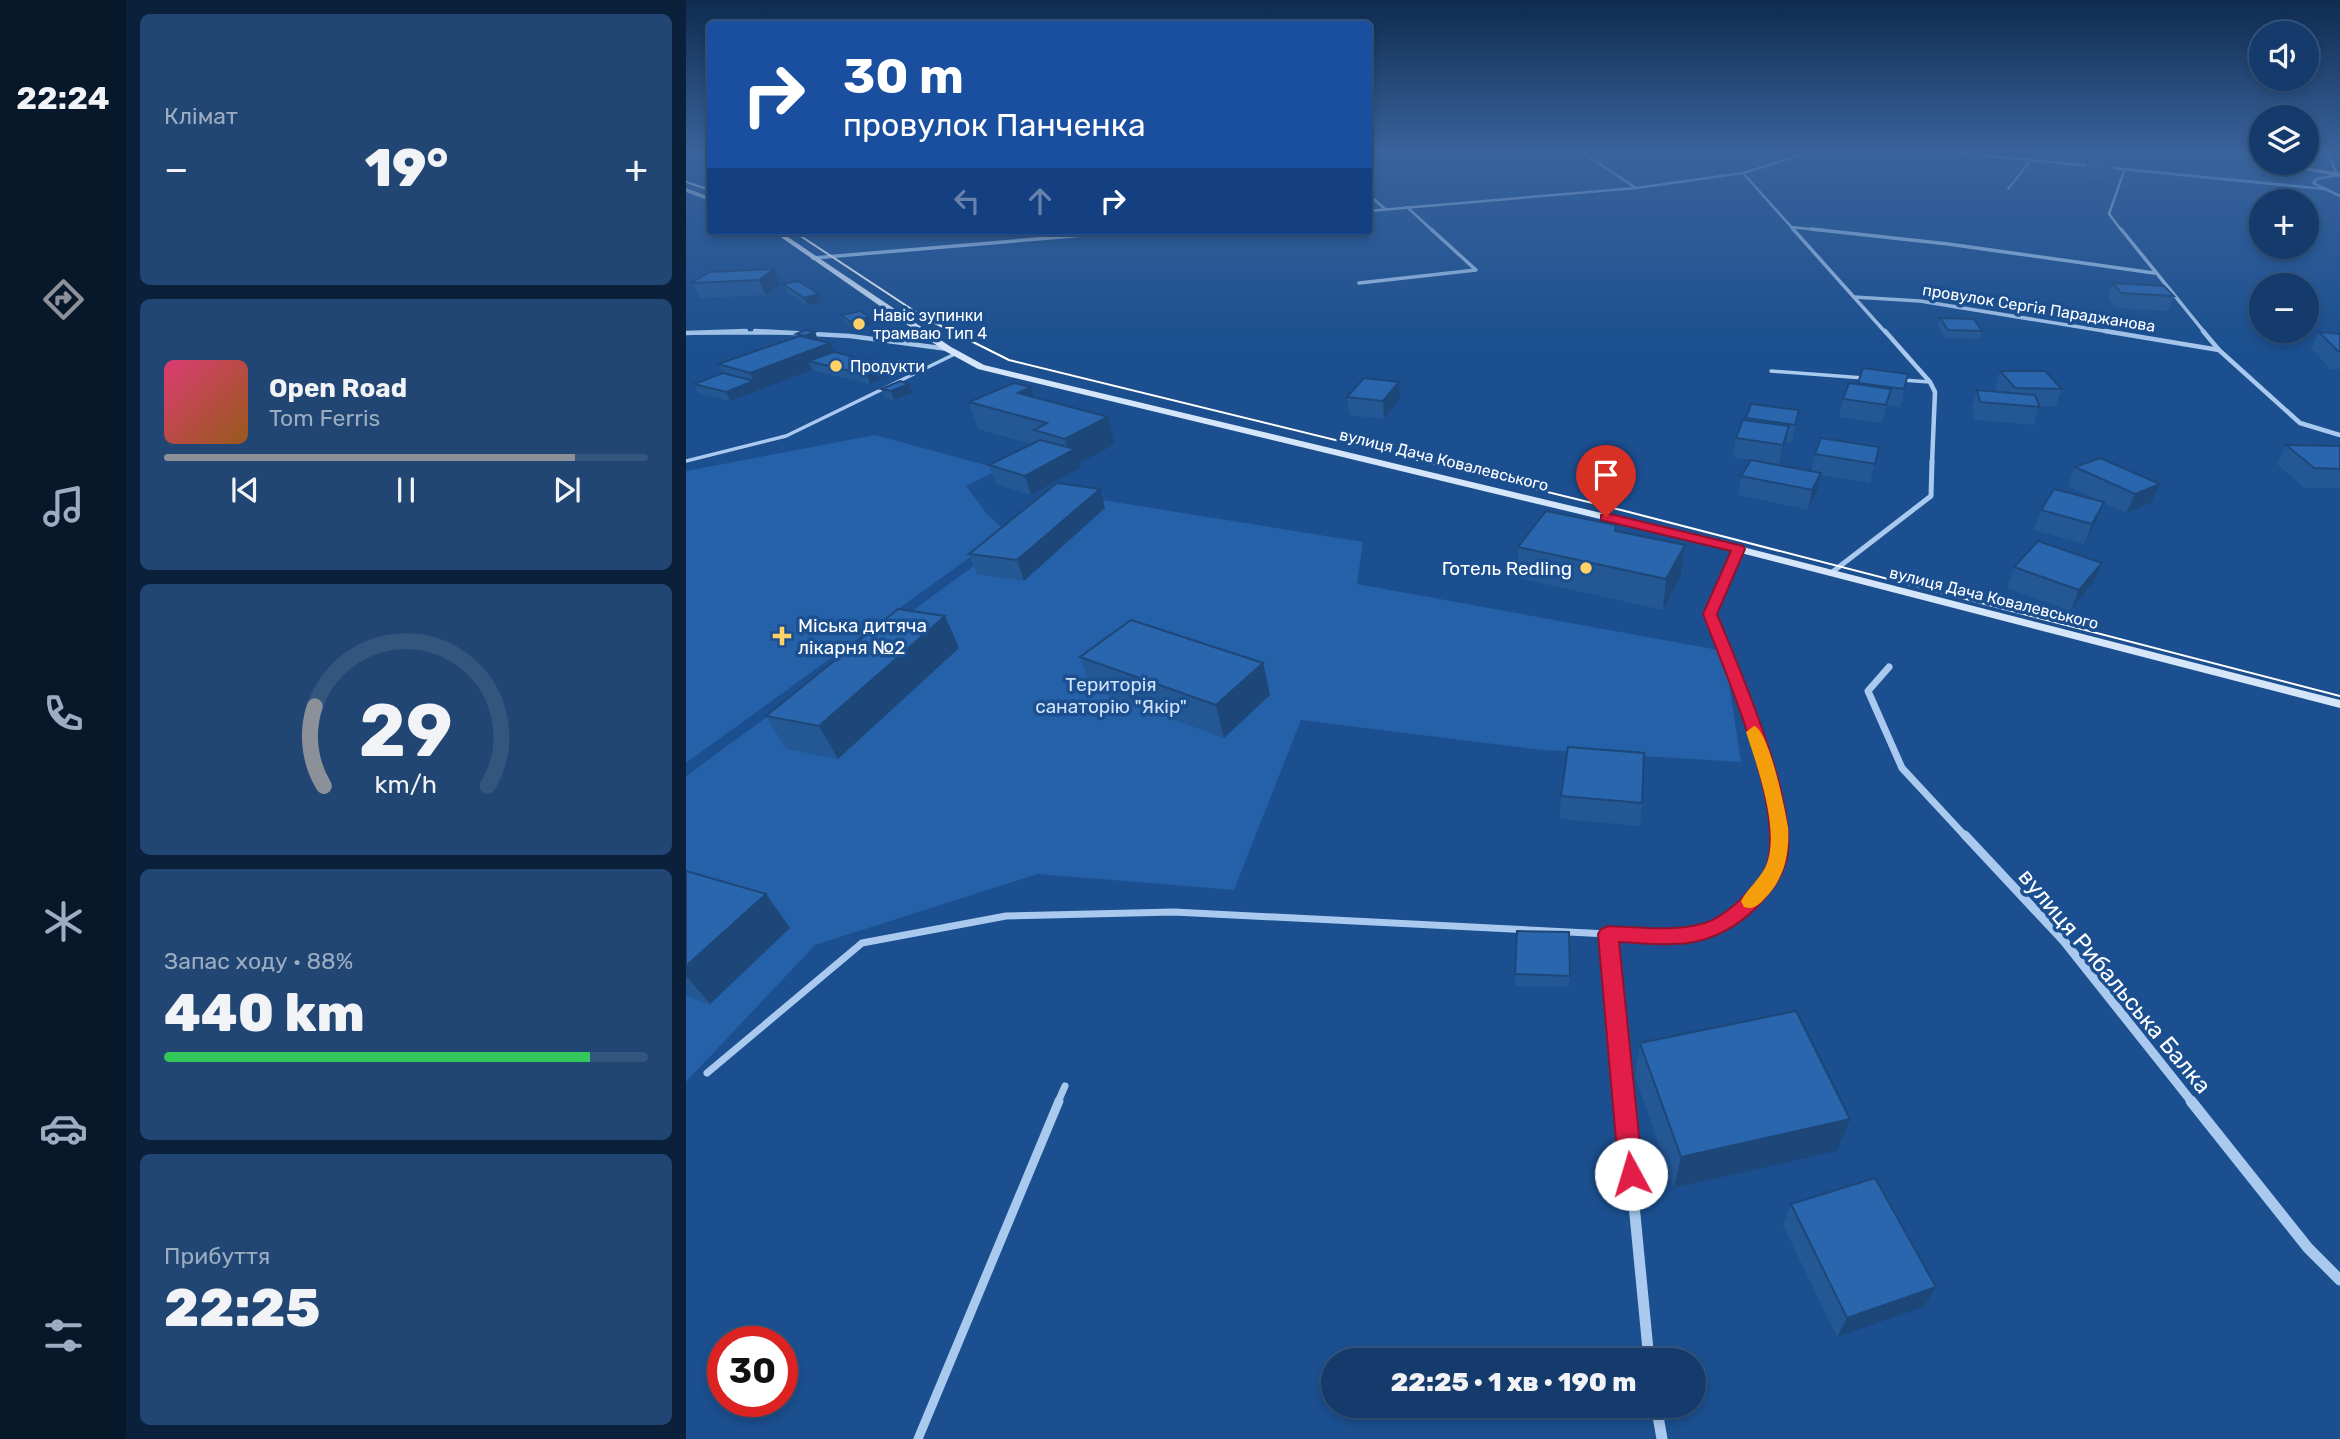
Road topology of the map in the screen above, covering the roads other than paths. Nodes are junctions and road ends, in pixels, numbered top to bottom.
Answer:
1 (1418, 217) edge
2 (1782, 217) edge
3 (2111, 217) edge
4 (1791, 227) junction
5 (781, 235) edge
6 (1085, 235) edge
7 (813, 258) junction
8 (2154, 273) junction
9 (1359, 283) dead end
10 (1854, 297) junction
11 (686, 333) edge
12 (2219, 350) junction
13 (952, 351) junction
14 (1771, 372) dead end
15 (1864, 377) edge
16 (1891, 379) edge
17 (1930, 382) junction
18 (2340, 435) edge
19 (686, 461) edge
20 (1739, 549) junction
21 (1831, 573) junction
22 (1889, 667) dead end
23 (2340, 704) edge
24 (1608, 934) junction
25 (707, 1073) dead end
26 (1065, 1086) dead end
27 (2340, 1280) edge
28 (1647, 1348) edge
29 (1658, 1418) edge
30 (918, 1439) edge
31 (1662, 1439) edge

1 - 9 street
2 - 4 street
3 - 8 street
4 - 8 street
4 - 10 street
5 - 7 street, вулиця Дача Ковалевського
6 - 7 street
7 - 13 street, вулиця Дача Ковалевського
8 - 12 street
10 - 12 street, провулок Сергія Параджанова
10 - 17 street
11 - 13 street
12 - 18 street
13 - 19 lane
13 - 20 street, вулиця Дача Ковалевського
14 - 15 lane
16 - 17 lane
17 - 21 street
20 - 21 street, вулиця Дача Ковалевського
20 - 24 street
21 - 23 street, вулиця Дача Ковалевського
22 - 27 street, вулиця Рибальська Балка
24 - 25 lane
24 - 28 street
26 - 30 lane
29 - 31 street

